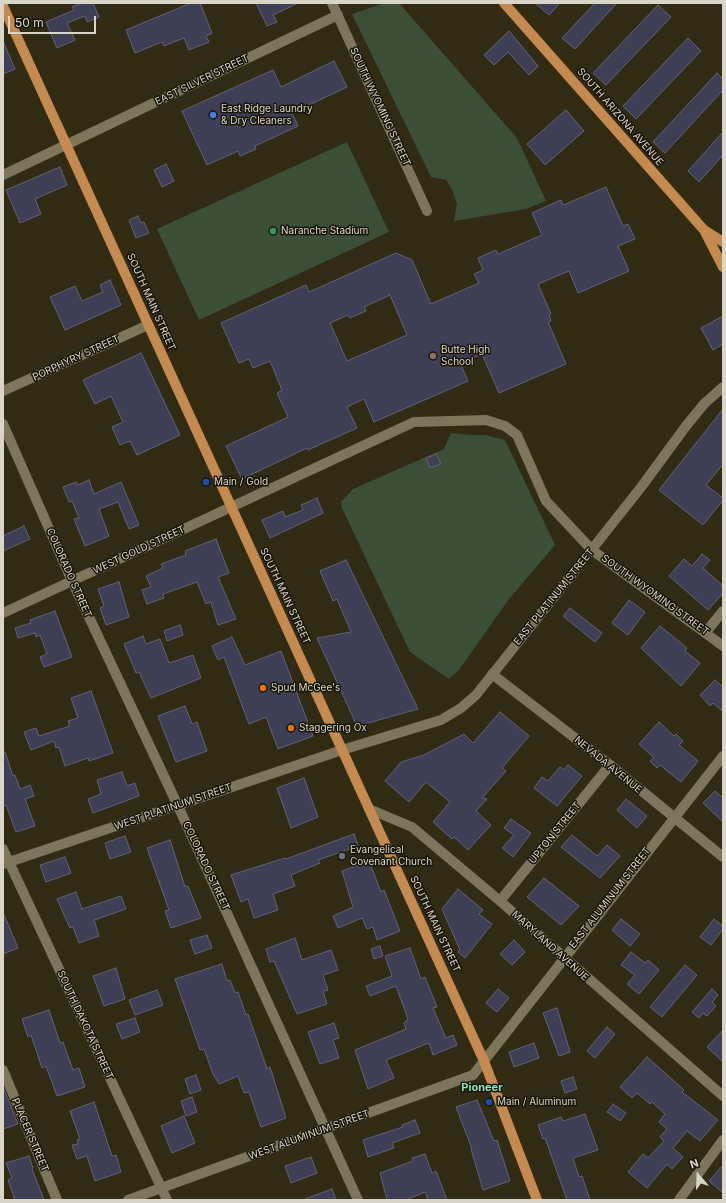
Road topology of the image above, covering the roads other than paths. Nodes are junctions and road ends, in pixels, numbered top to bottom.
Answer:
1 (332, 3) edge
2 (504, 3) edge
3 (3, 6) edge
4 (338, 15) junction
5 (66, 145) junction
6 (3, 175) edge
7 (427, 211) dead end
8 (704, 230) junction
9 (723, 242) edge
10 (723, 267) edge
11 (148, 325) junction
12 (723, 387) edge
13 (3, 391) edge
14 (3, 424) edge
15 (231, 507) junction
16 (592, 550) junction
17 (72, 581) junction
18 (723, 611) edge
19 (3, 613) edge
20 (706, 632) junction
21 (723, 646) edge
22 (492, 674) junction
23 (342, 750) junction
24 (723, 756) edge
25 (610, 766) junction
26 (178, 806) junction
27 (369, 809) junction
28 (673, 818) junction
29 (3, 849) edge
30 (723, 857) edge
31 (6, 863) edge
32 (500, 901) junction
33 (564, 958) junction
34 (484, 1061) junction
35 (3, 1070) edge
36 (723, 1096) edge
37 (325, 1128) junction
38 (723, 1140) edge
39 (161, 1188) junction
40 (57, 1200) edge
41 (128, 1200) edge
42 (167, 1200) edge
43 (358, 1200) edge
44 (537, 1200) edge
45 (679, 1200) edge

1 - 4 street, SOUTH WYOMING STREET
2 - 8 main road, SOUTH ARIZONA AVENUE
3 - 5 main road, SOUTH MAIN STREET
4 - 5 street, EAST SILVER STREET
4 - 7 street, SOUTH WYOMING STREET
5 - 6 street, EAST SILVER STREET
5 - 11 main road, SOUTH MAIN STREET
8 - 9 main road, SOUTH ARIZONA AVENUE
8 - 10 main road
11 - 13 street, PORPHYRY STREET
11 - 15 main road, SOUTH MAIN STREET
12 - 16 street, EAST PLATINUM STREET
14 - 17 street, COLORADO STREET
15 - 16 street, SOUTH WYOMING STREET
15 - 17 street, WEST GOLD STREET
15 - 23 main road, SOUTH MAIN STREET
16 - 20 street, SOUTH WYOMING STREET
16 - 22 street, EAST PLATINUM STREET
17 - 19 street, WEST GOLD STREET
17 - 26 street, COLORADO STREET
18 - 20 street
20 - 21 street, SOUTH WYOMING STREET
22 - 23 street, EAST PLATINUM STREET
22 - 25 street, NEVADA AVENUE
23 - 26 street, WEST PLATINUM STREET
23 - 27 main road, SOUTH MAIN STREET
24 - 28 street, EAST ALUMINUM STREET
25 - 28 street, NEVADA AVENUE
25 - 32 street, UPTON STREET
26 - 31 street, WEST PLATINUM STREET
26 - 37 street, COLORADO STREET
27 - 32 street, MARYLAND AVENUE
27 - 34 main road, SOUTH MAIN STREET
28 - 30 street, NEVADA AVENUE
28 - 33 street, EAST ALUMINUM STREET
29 - 31 street, SOUTH DAKOTA STREET
31 - 39 street, SOUTH DAKOTA STREET
32 - 33 street, MARYLAND AVENUE
33 - 34 street, EAST ALUMINUM STREET
33 - 36 street, MARYLAND AVENUE
34 - 37 street, WEST ALUMINUM STREET
34 - 44 main road, SOUTH MAIN STREET
35 - 40 street, PLACER STREET
37 - 39 street, WEST ALUMINUM STREET
37 - 43 street, COLORADO STREET
38 - 45 street
39 - 41 street, WEST ALUMINUM STREET
39 - 42 street, SOUTH DAKOTA STREET

